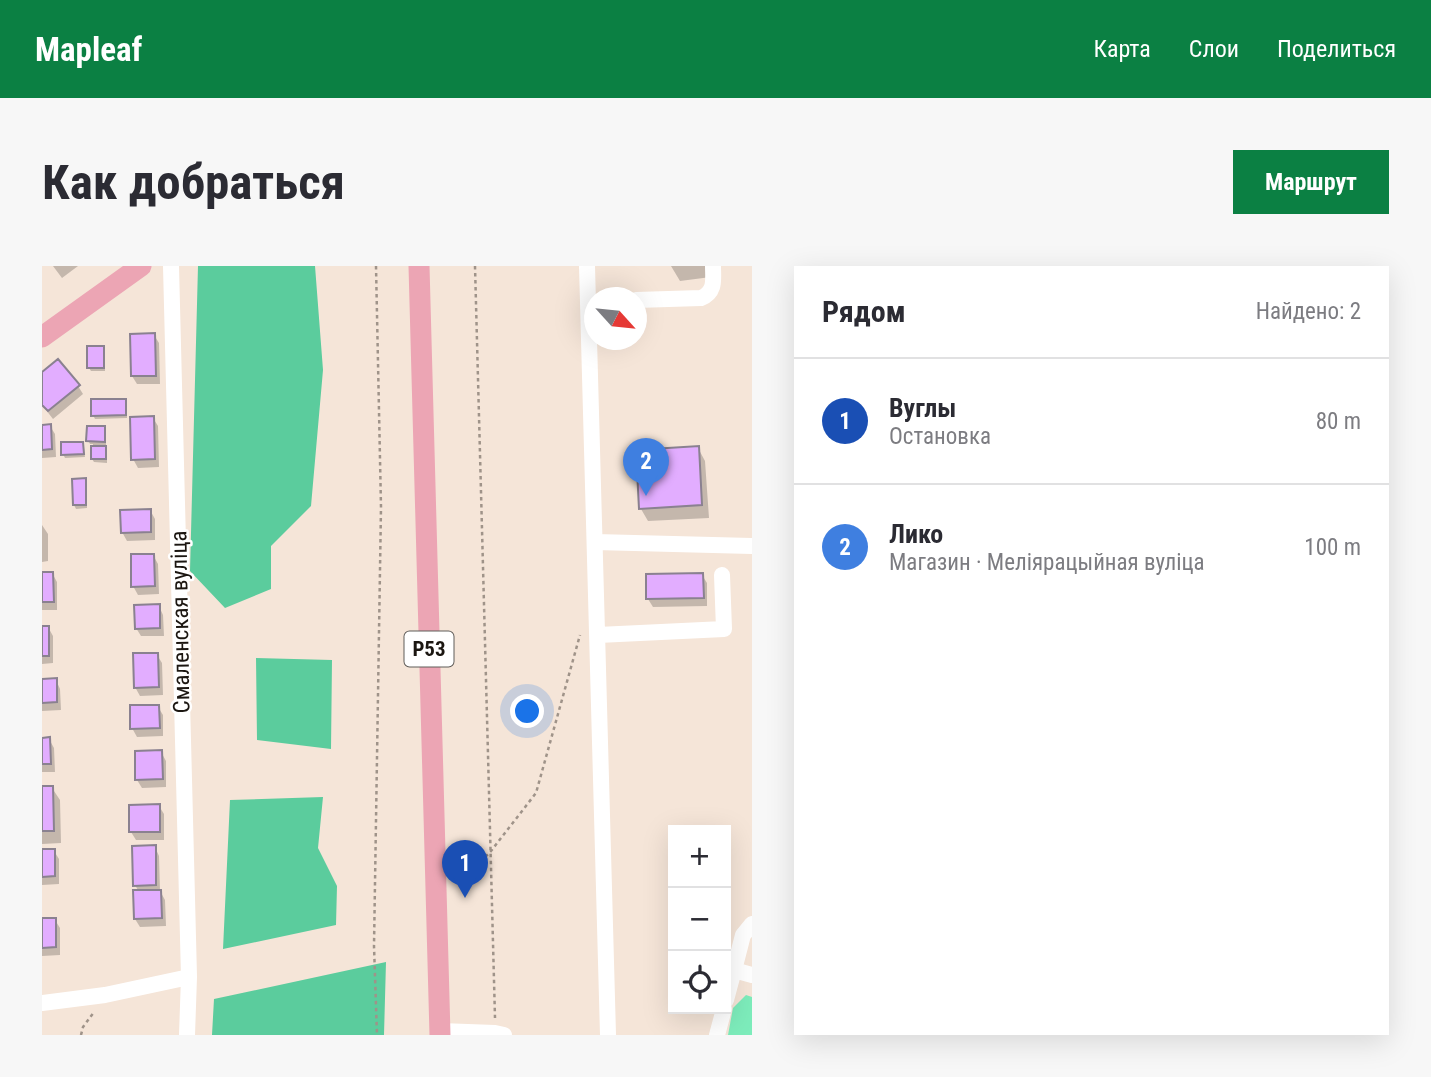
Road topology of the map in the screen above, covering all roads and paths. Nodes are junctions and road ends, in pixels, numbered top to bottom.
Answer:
1 (141, 266) edge
2 (171, 266) edge
3 (376, 266) edge
4 (419, 266) edge
5 (475, 266) edge
6 (587, 266) edge
7 (713, 266) edge
8 (589, 287) edge
9 (647, 300) edge
10 (42, 337) edge
11 (592, 350) edge
12 (595, 542) junction
13 (752, 546) edge
14 (722, 575) dead end
15 (581, 632) dead end
16 (598, 635) junction
17 (491, 851) junction
18 (461, 882) dead end
19 (752, 924) edge
20 (734, 970) junction
21 (752, 975) edge
22 (731, 981) edge
23 (188, 982) junction
24 (42, 1003) edge
25 (723, 1014) edge
26 (440, 1033) edge
27 (499, 1034) edge
28 (187, 1035) edge
29 (377, 1035) edge
30 (608, 1035) edge
31 (717, 1035) edge

1 - 10 main road
2 - 23 street, Смаленская вуліца
3 - 29 path
4 - 26 main road, Р53
5 - 17 path
6 - 8 street
7 - 9 street
11 - 12 street
12 - 13 street
12 - 16 street
14 - 16 street
15 - 17 path
16 - 30 street
17 - 18 path
17 - 27 path
19 - 20 street
20 - 21 street
20 - 22 street
23 - 24 street
23 - 28 street, Смаленская вуліца
25 - 31 street
26 - 27 street

